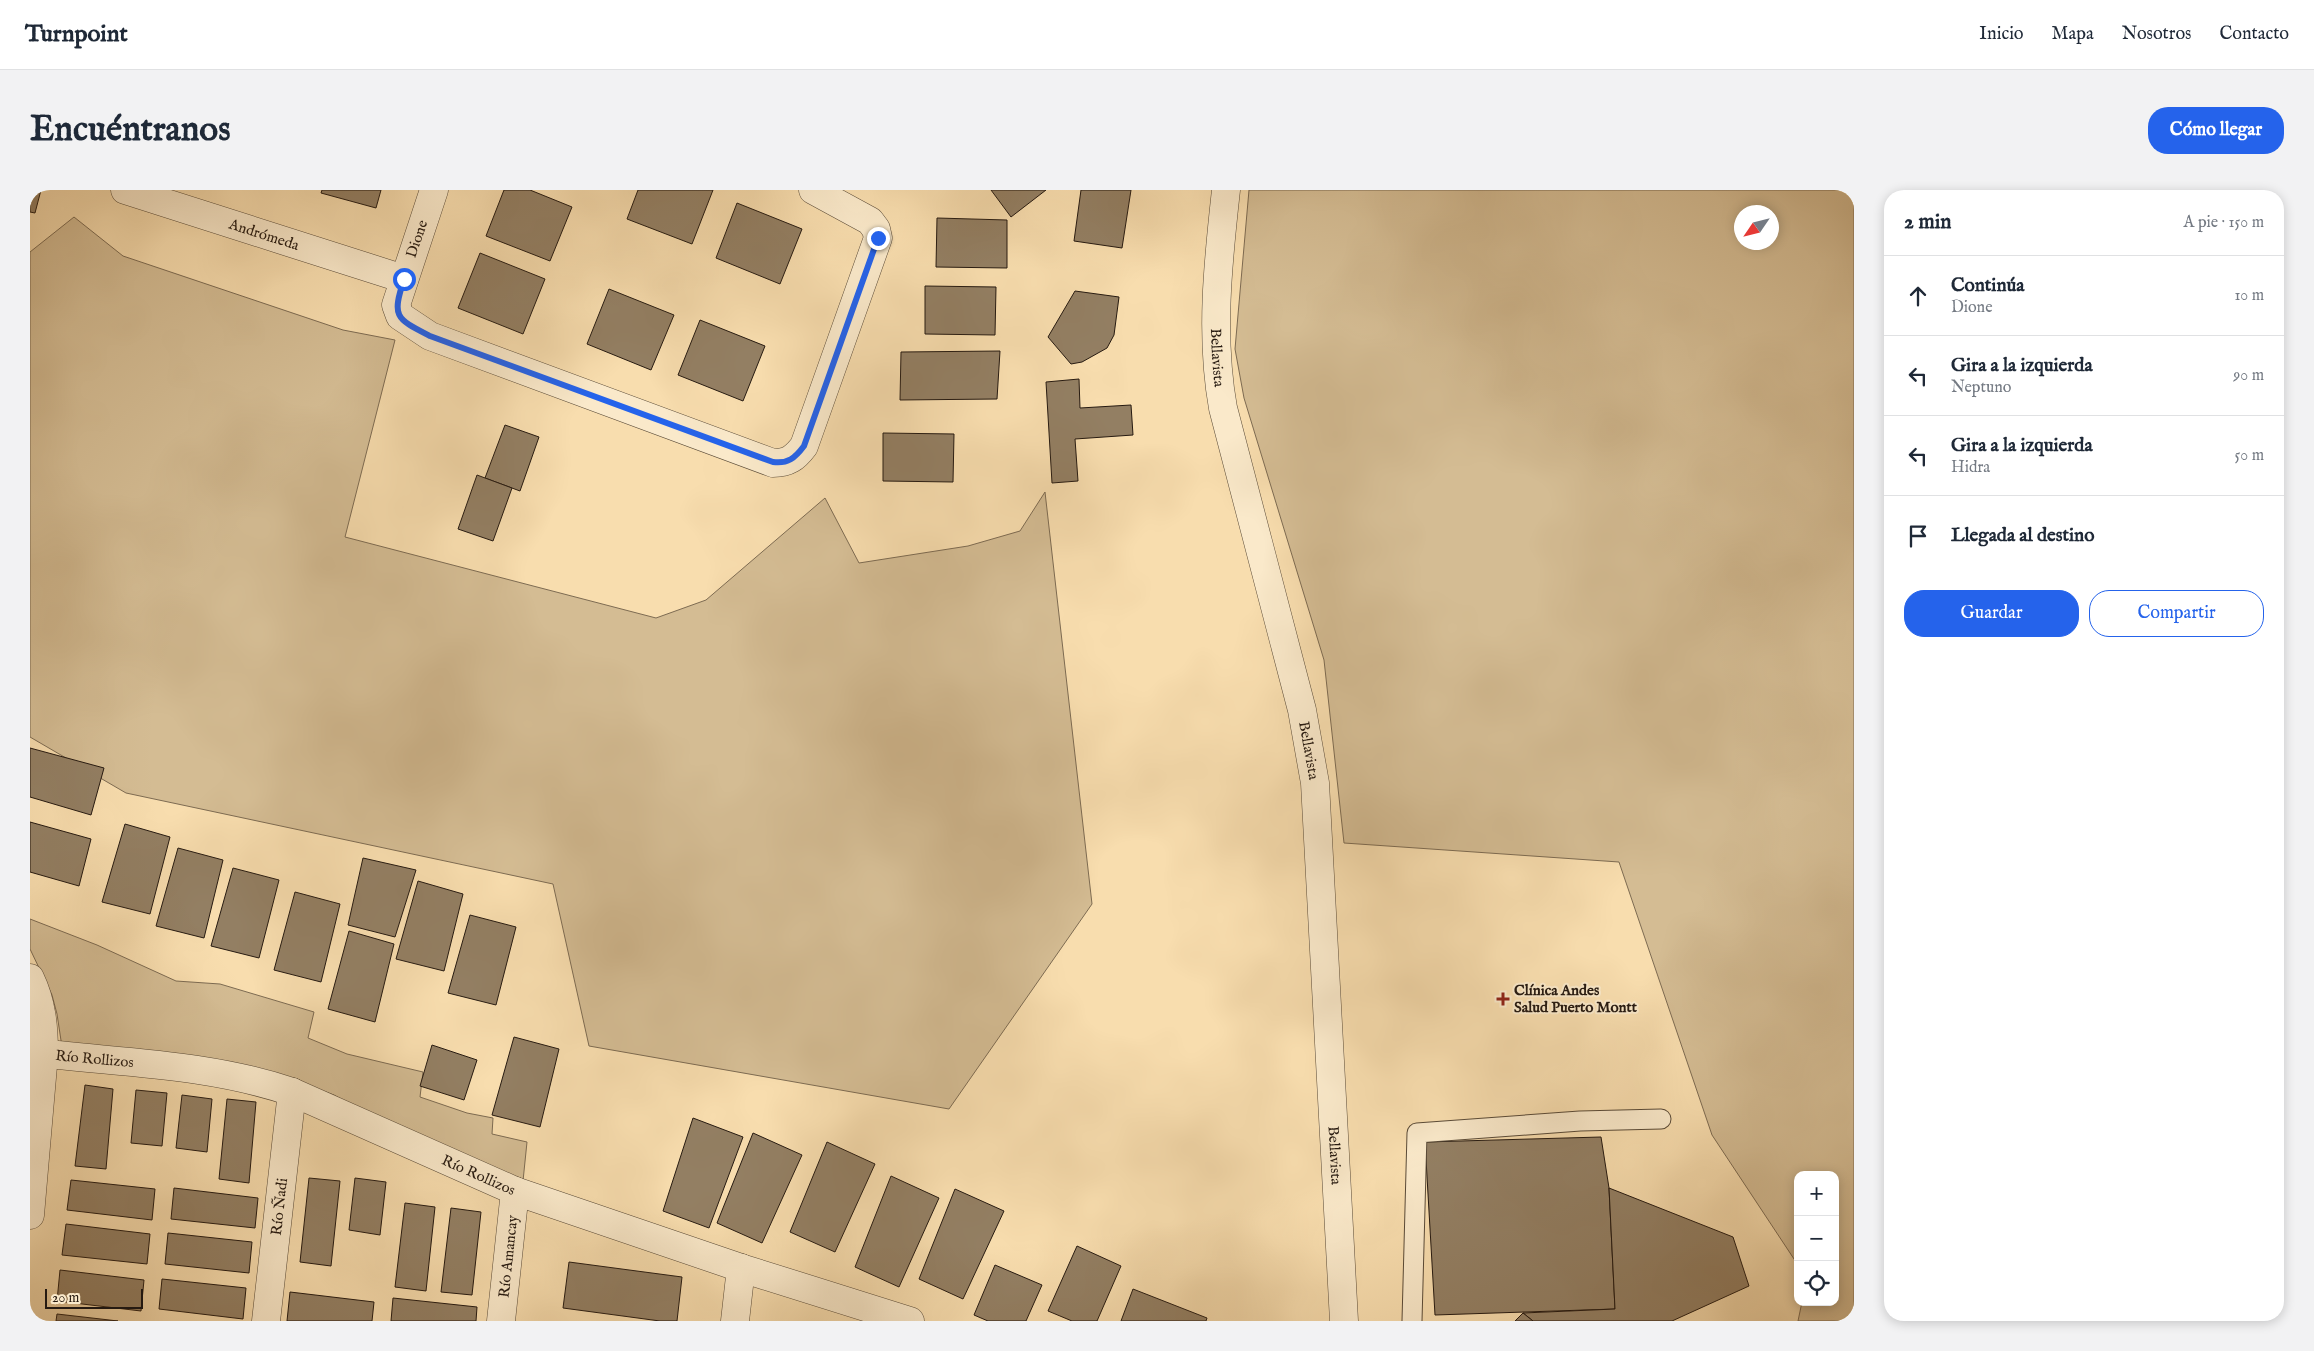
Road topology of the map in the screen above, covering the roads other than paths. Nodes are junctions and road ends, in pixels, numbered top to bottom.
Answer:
1 (125, 190) edge
2 (434, 190) edge
3 (813, 190) edge
4 (1226, 190) edge
5 (404, 279) junction
6 (30, 978) edge
7 (37, 1053) edge
8 (292, 1092) junction
9 (1661, 1119) dead end
10 (515, 1191) junction
11 (30, 1215) edge
12 (741, 1268) junction
13 (266, 1321) edge
14 (501, 1321) edge
15 (735, 1321) edge
16 (910, 1321) edge
17 (1344, 1321) edge
18 (1412, 1321) edge

1 - 5 street, Andrómeda
2 - 5 street, Dione
3 - 5 street, Dione
4 - 17 street, Bellavista
6 - 7 street
7 - 8 street, Río Rollizos
7 - 11 street
8 - 10 street, Río Rollizos
8 - 13 street, Río Ñadi
9 - 18 lane
10 - 12 street, Río Rollizos
10 - 14 street, Río Amancay
12 - 15 street
12 - 16 street, Río Rollizos

